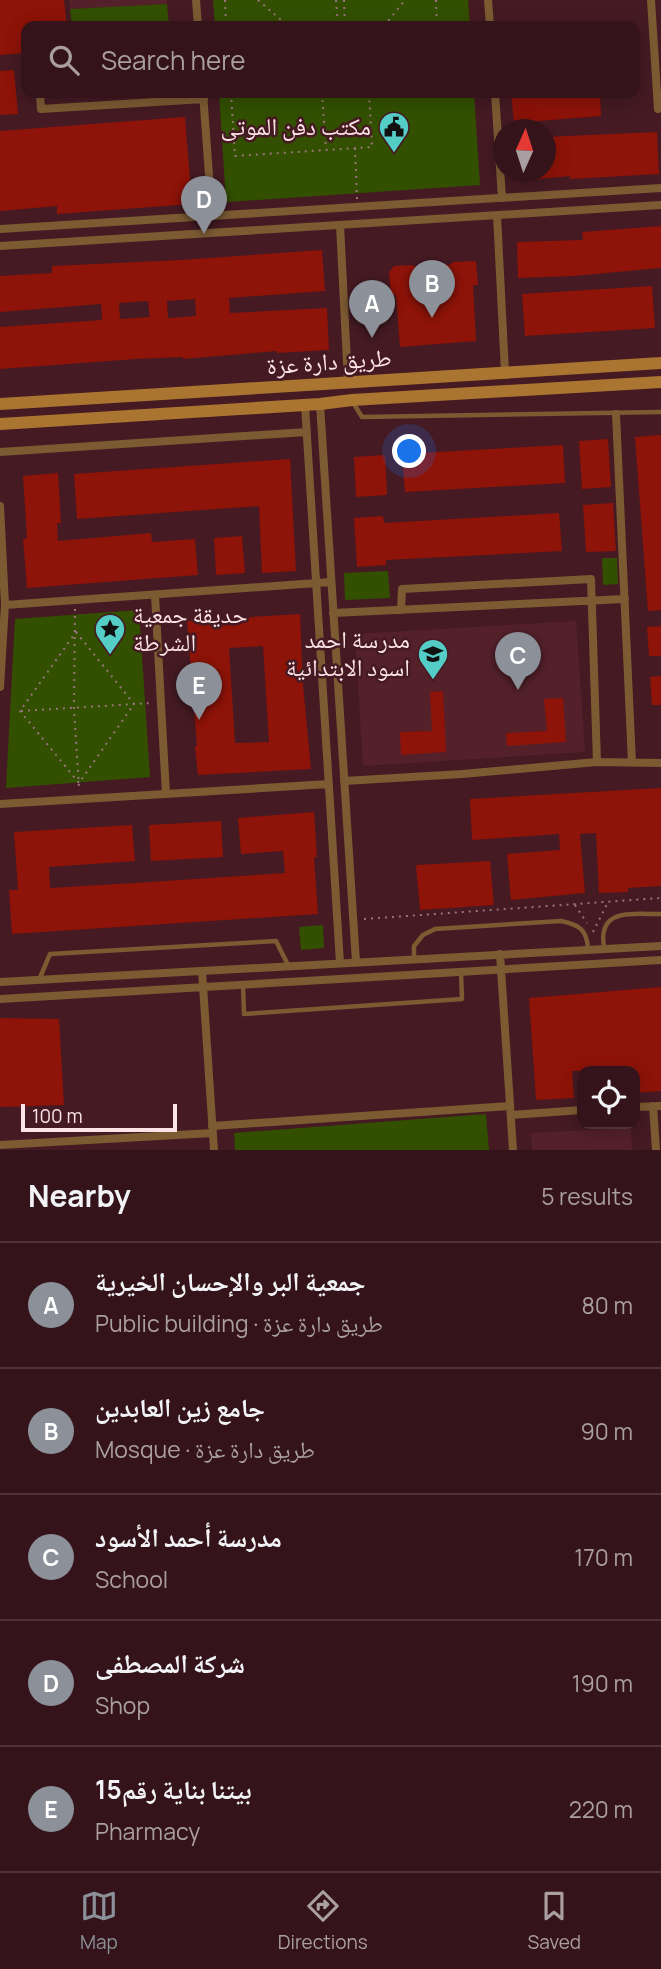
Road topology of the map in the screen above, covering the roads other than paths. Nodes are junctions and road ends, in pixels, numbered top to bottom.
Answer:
1 (196, 0) edge
2 (488, 0) edge
3 (651, 0) edge
4 (198, 21) edge
5 (490, 21) edge
6 (40, 98) edge
7 (178, 98) edge
8 (203, 98) edge
9 (495, 98) edge
10 (658, 109) dead end
11 (661, 188) edge
12 (564, 194) junction
13 (502, 198) junction
14 (424, 203) junction
15 (661, 205) edge
16 (281, 211) junction
17 (566, 211) junction
18 (497, 215) junction
19 (212, 216) junction
20 (425, 220) junction
21 (340, 225) junction
22 (0, 229) edge
23 (282, 229) junction
24 (0, 246) edge
25 (661, 363) edge
26 (505, 372) junction
27 (348, 382) junction
28 (661, 382) edge
29 (352, 400) junction
30 (0, 404) edge
31 (320, 404) junction
32 (305, 405) junction
33 (661, 412) edge
34 (617, 414) junction
35 (0, 424) edge
36 (307, 432) junction
37 (0, 452) edge
38 (0, 506) edge
39 (331, 582) junction
40 (316, 584) junction
41 (155, 595) junction
42 (625, 599) junction
43 (591, 601) junction
44 (5, 605) junction
45 (401, 610) junction
46 (333, 613) junction
47 (0, 687) edge
48 (597, 762) junction
49 (632, 763) junction
50 (661, 763) edge
51 (344, 781) junction
52 (329, 784) junction
53 (166, 794) junction
54 (0, 804) edge
55 (661, 914) edge
56 (661, 946) edge
57 (588, 949) junction
58 (604, 949) junction
59 (500, 954) junction
60 (414, 959) junction
61 (661, 960) edge
62 (356, 962) junction
63 (340, 963) junction
64 (289, 966) junction
65 (501, 969) junction
66 (202, 971) junction
67 (461, 972) junction
68 (39, 980) junction
69 (0, 982) edge
70 (243, 984) junction
71 (203, 987) junction
72 (0, 999) edge
73 (657, 1106) edge
74 (510, 1110) junction
75 (577, 1111) edge
76 (212, 1129) junction
77 (0, 1145) edge
78 (214, 1150) edge
79 (513, 1150) edge
80 (656, 1150) edge

1 - 4 street
2 - 5 street
3 - 10 street
6 - 7 street
8 - 19 street
9 - 13 street
11 - 12 street
12 - 13 street
12 - 17 street
13 - 14 street
14 - 16 street
14 - 20 street
15 - 17 street
16 - 19 street
16 - 23 street
17 - 18 street
18 - 20 street
18 - 26 street
19 - 22 street
20 - 21 street
21 - 23 street
21 - 27 street
23 - 24 street
25 - 26 main road, طريق دارة عزة
26 - 27 main road, طريق دارة عزة
27 - 30 main road, طريق دارة عزة
28 - 29 main road
29 - 31 main road
29 - 34 lane
31 - 32 main road
31 - 39 street
32 - 35 main road
32 - 36 street
33 - 34 lane
34 - 42 street
36 - 37 street
36 - 40 street
38 - 44 street
39 - 40 street
39 - 46 street
40 - 41 street
40 - 52 street
41 - 44 street
41 - 53 street
42 - 43 street
42 - 49 street
43 - 45 street
43 - 45 street
43 - 48 street
44 - 47 street
45 - 46 street
46 - 51 street
48 - 49 street
48 - 51 street
49 - 50 street
51 - 62 street
52 - 53 street
52 - 63 street
53 - 54 street
55 - 58 lane
56 - 58 street
57 - 58 street
57 - 59 street
57 - 60 lane
59 - 60 street
59 - 65 street
60 - 62 street
61 - 65 street
62 - 63 street
63 - 64 street
64 - 66 street
64 - 68 lane
65 - 67 street
65 - 74 street
66 - 68 street
66 - 71 street
67 - 70 street
67 - 70 lane
68 - 69 street
70 - 71 street
71 - 72 street
71 - 76 street
73 - 80 street
74 - 75 street
74 - 76 street
74 - 79 street
76 - 77 street
76 - 78 street

